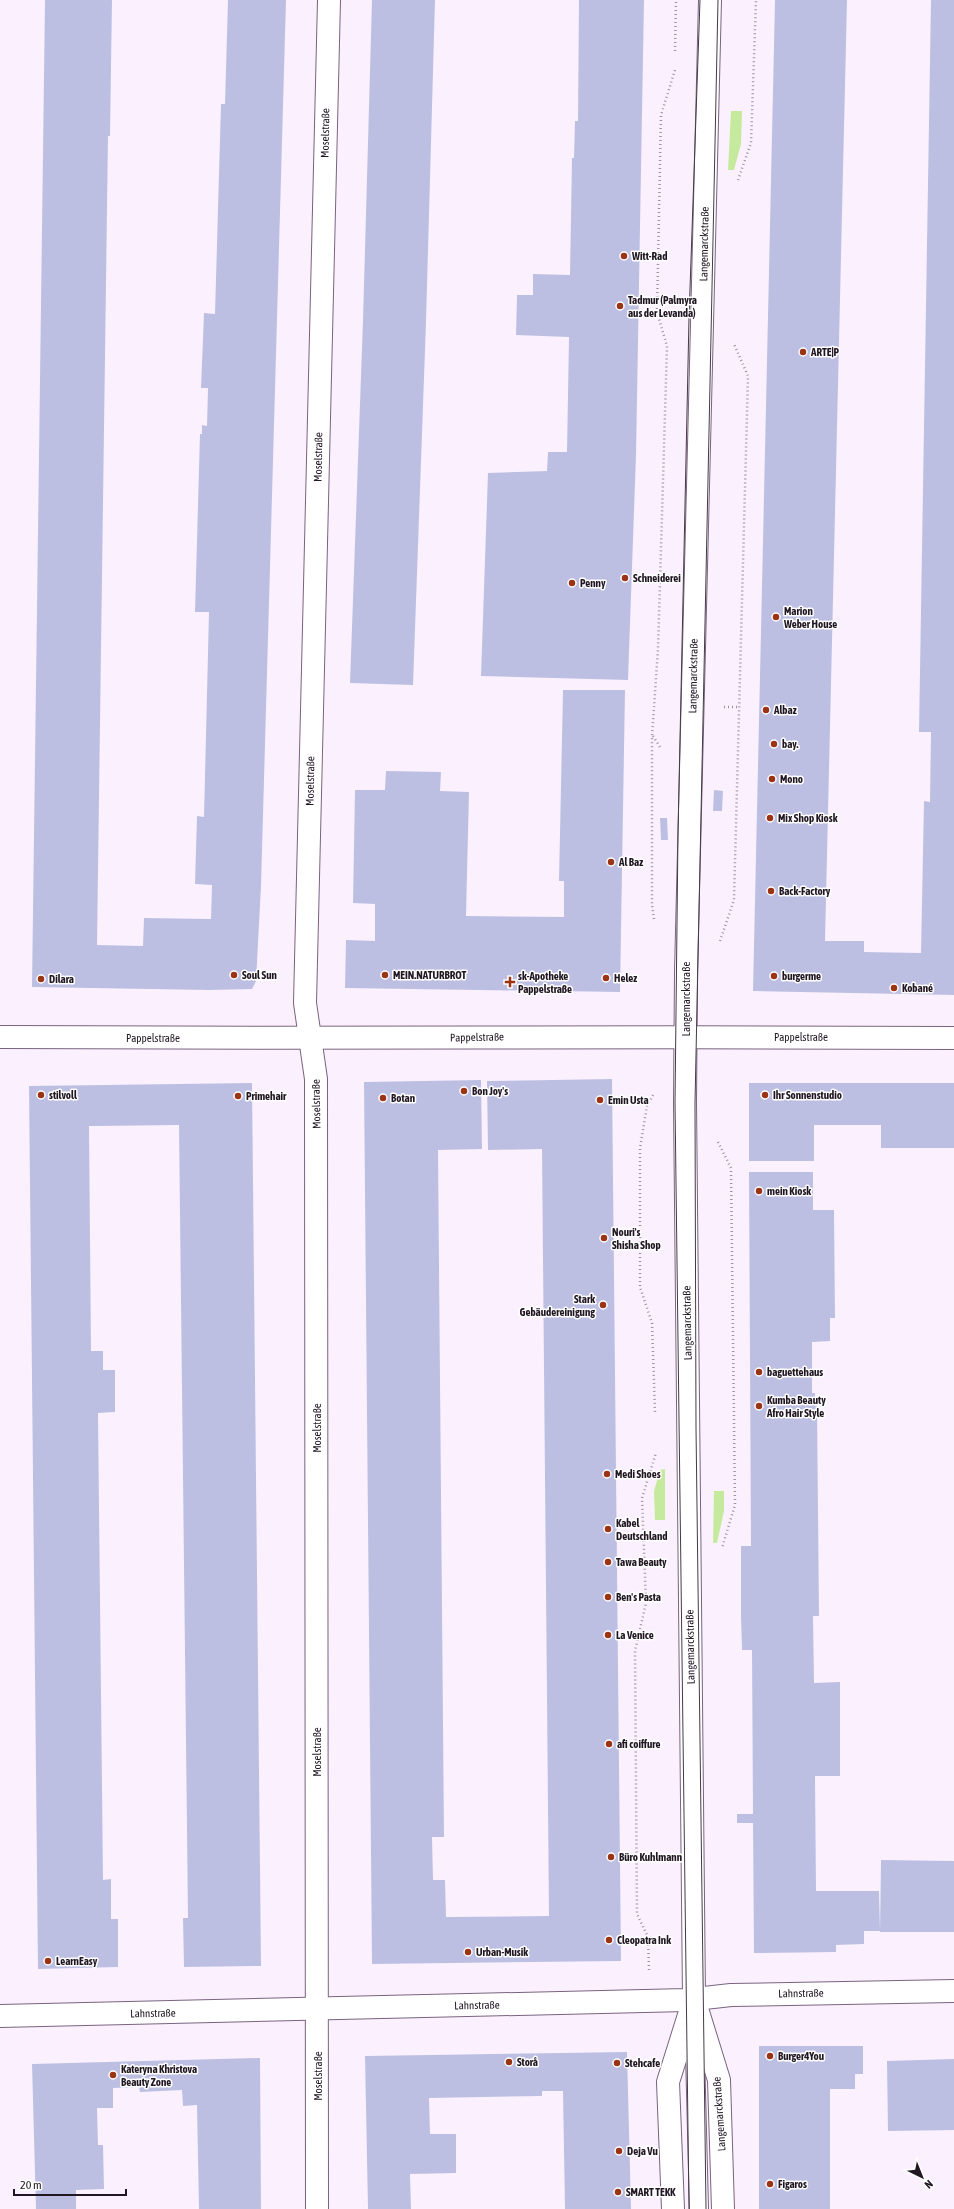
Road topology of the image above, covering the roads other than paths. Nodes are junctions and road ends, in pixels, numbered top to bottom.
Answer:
1 (329, 0) edge
2 (710, 0) edge
3 (0, 1037) edge
4 (686, 1037) junction
5 (954, 1038) edge
6 (310, 1039) junction
7 (954, 1991) edge
8 (694, 1999) junction
9 (318, 2009) junction
10 (0, 2016) edge
11 (318, 2209) edge
12 (673, 2209) edge
13 (699, 2209) edge
14 (723, 2209) edge

1 - 6 street, Moselstraße
2 - 4 street, Langemarckstraße
3 - 6 street, Pappelstraße
4 - 5 street, Pappelstraße
4 - 6 street, Pappelstraße
4 - 8 street, Langemarckstraße
6 - 9 street, Moselstraße
7 - 8 street, Lahnstraße
8 - 9 street, Lahnstraße
8 - 12 street, Langemarckstraße
8 - 13 lane
8 - 14 street, Langemarckstraße
9 - 10 street, Lahnstraße
9 - 11 street, Moselstraße

